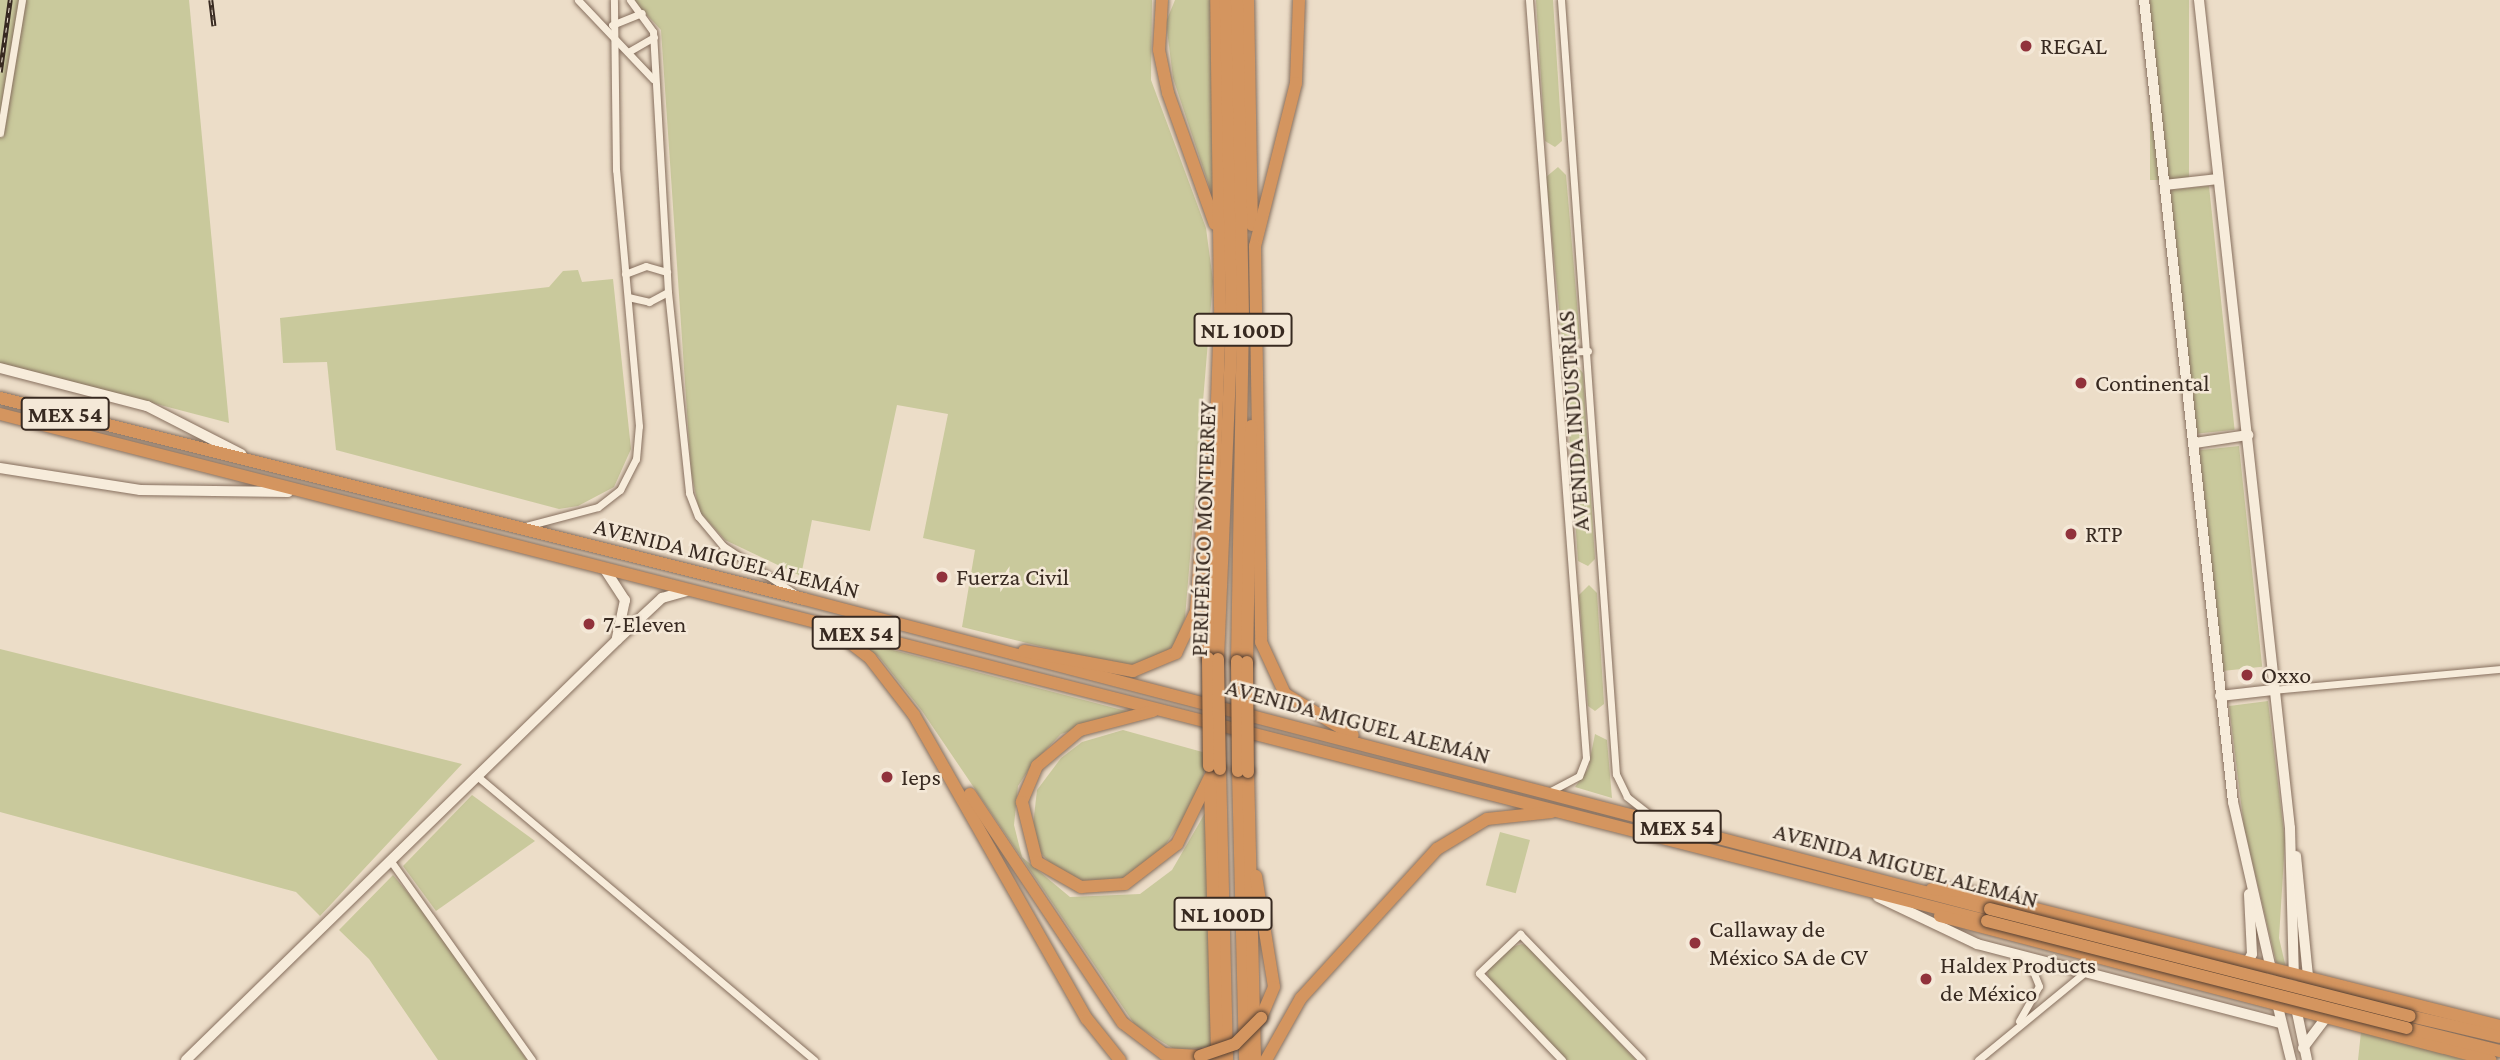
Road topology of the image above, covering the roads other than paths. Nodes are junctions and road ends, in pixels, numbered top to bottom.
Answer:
1 (22, 0) edge
2 (579, 0) edge
3 (614, 0) edge
4 (630, 0) edge
5 (1162, 0) edge
6 (1216, 0) edge
7 (1226, 0) edge
8 (1237, 0) edge
9 (1248, 0) edge
10 (1298, 0) edge
11 (1529, 0) edge
12 (1561, 0) edge
13 (2144, 0) edge
14 (2199, 0) edge
15 (642, 13) junction
16 (612, 25) junction
17 (612, 34) junction
18 (654, 37) junction
19 (628, 52) junction
20 (653, 79) junction
21 (0, 133) edge
22 (2218, 179) junction
23 (2165, 184) junction
24 (1255, 246) junction
25 (1219, 252) junction
26 (667, 272) junction
27 (625, 274) junction
28 (668, 292) junction
29 (628, 297) junction
30 (1256, 341) junction
31 (1588, 351) junction
32 (1557, 352) junction
33 (0, 368) edge
34 (1217, 371) junction
35 (0, 398) edge
36 (0, 414) edge
37 (2248, 435) junction
38 (2195, 443) junction
39 (261, 463) junction
40 (0, 468) edge
41 (347, 500) junction
42 (521, 527) junction
43 (605, 570) junction
44 (692, 592) junction
45 (804, 599) junction
46 (822, 624) junction
47 (617, 640) junction
48 (1010, 654) junction
49 (1213, 659) junction
50 (1242, 661) junction
51 (2500, 669) edge
52 (2273, 690) junction
53 (2220, 696) junction
54 (1162, 710) junction
55 (1365, 743) junction
56 (1213, 771) junction
57 (1243, 771) junction
58 (477, 776) junction
59 (955, 779) junction
60 (1548, 792) junction
61 (1588, 816) junction
62 (1658, 822) junction
63 (2290, 828) junction
64 (1249, 836) junction
65 (390, 860) junction
66 (2244, 862) junction
67 (1862, 887) junction
68 (1925, 891) junction
69 (1901, 898) junction
70 (1988, 915) junction
71 (2015, 953) junction
72 (2245, 963) junction
73 (2272, 970) junction
74 (2094, 971) junction
75 (2294, 974) junction
76 (2308, 977) junction
77 (2169, 978) junction
78 (2135, 982) junction
79 (2330, 982) junction
80 (2236, 996) junction
81 (2276, 1007) junction
82 (2295, 1012) junction
83 (2326, 1018) junction
84 (2018, 1022) junction
85 (2409, 1022) junction
86 (2280, 1023) junction
87 (2500, 1026) edge
88 (2500, 1037) edge
89 (2303, 1048) junction
90 (2500, 1051) edge
91 (186, 1060) edge
92 (532, 1060) edge
93 (814, 1060) edge
94 (1120, 1060) edge
95 (1217, 1060) edge
96 (1227, 1060) edge
97 (1245, 1060) edge
98 (1255, 1060) edge
99 (1266, 1060) edge
100 (1562, 1060) edge
101 (1642, 1060) edge
102 (1978, 1060) edge
103 (2291, 1060) edge
104 (2307, 1060) edge
105 (2490, 1060) edge

1 - 21 street
2 - 17 street
3 - 16 street
4 - 15 street
5 - 25 highway
6 - 25 highway
7 - 49 highway, PERIFÉRICO MONTERREY / NL 100D
8 - 50 highway, PERIFÉRICO MONTERREY / NL 100D
9 - 24 highway
10 - 24 highway
11 - 32 street, AVENIDA INDUSTRIAS
12 - 31 street, AVENIDA INDUSTRIAS
13 - 23 street
14 - 22 street
15 - 16 street
15 - 18 street
16 - 17 street
17 - 19 street
17 - 27 street
18 - 19 street
18 - 20 street
19 - 20 street
20 - 26 street
22 - 23 street
22 - 37 street
23 - 38 street
24 - 30 highway
25 - 34 highway
26 - 27 street
26 - 28 street
27 - 29 street
28 - 29 street
28 - 45 street
29 - 42 street
30 - 50 highway
30 - 55 highway
31 - 32 street
31 - 62 street, AVENIDA INDUSTRIAS
32 - 60 street, AVENIDA INDUSTRIAS
33 - 39 street
34 - 48 highway
34 - 49 highway
35 - 39 highway, AVENIDA MIGUEL ALEMÁN / MEX 54
36 - 41 highway, AVENIDA MIGUEL ALEMÁN / MEX 54
37 - 38 street
37 - 52 street
38 - 53 street
39 - 42 highway, AVENIDA MIGUEL ALEMÁN / MEX 54
40 - 41 street
41 - 43 highway, AVENIDA MIGUEL ALEMÁN / MEX 54
42 - 45 highway, AVENIDA MIGUEL ALEMÁN / MEX 54
43 - 44 highway, AVENIDA MIGUEL ALEMÁN / MEX 54
43 - 47 street
44 - 46 highway, AVENIDA MIGUEL ALEMÁN / MEX 54
44 - 47 street
45 - 48 highway, AVENIDA MIGUEL ALEMÁN / MEX 54
46 - 54 highway, AVENIDA MIGUEL ALEMÁN / MEX 54
46 - 59 highway
47 - 58 street
48 - 55 highway, AVENIDA MIGUEL ALEMÁN / MEX 54
49 - 56 highway, PERIFÉRICO MONTERREY / NL 100D, bridge
50 - 57 highway, PERIFÉRICO MONTERREY / NL 100D, bridge
51 - 52 street
52 - 53 street
52 - 63 street
53 - 66 street
54 - 56 highway
54 - 61 highway, AVENIDA MIGUEL ALEMÁN / MEX 54
55 - 60 highway, AVENIDA MIGUEL ALEMÁN / MEX 54
56 - 95 highway
56 - 96 highway, PERIFÉRICO MONTERREY / NL 100D
57 - 64 highway
57 - 97 highway, PERIFÉRICO MONTERREY / NL 100D
58 - 65 street
58 - 93 street
59 - 64 highway, bridge
59 - 94 highway
60 - 62 highway, AVENIDA MIGUEL ALEMÁN / MEX 54
61 - 67 highway, AVENIDA MIGUEL ALEMÁN / MEX 54
61 - 99 highway
62 - 68 highway, AVENIDA MIGUEL ALEMÁN / MEX 54
63 - 75 street
63 - 76 street
64 - 98 highway
65 - 91 street
65 - 92 street
66 - 72 street
66 - 73 street
67 - 69 highway, AVENIDA MIGUEL ALEMÁN / MEX 54
67 - 71 street
68 - 70 highway, AVENIDA MIGUEL ALEMÁN / MEX 54
68 - 72 highway
69 - 70 highway, AVENIDA MIGUEL ALEMÁN / MEX 54
69 - 77 highway
70 - 85 highway, AVENIDA MIGUEL ALEMÁN / MEX 54, bridge
71 - 74 street
71 - 84 street
72 - 73 highway
72 - 80 highway
73 - 75 highway
73 - 81 street
74 - 78 street
74 - 84 street
75 - 76 highway
75 - 82 street
76 - 79 highway
77 - 78 street
77 - 80 highway
78 - 86 street
79 - 83 highway
79 - 87 highway
80 - 81 highway
81 - 82 highway
81 - 86 street
82 - 83 highway
82 - 89 street
83 - 89 street
83 - 105 highway
84 - 102 street
85 - 88 highway, AVENIDA MIGUEL ALEMÁN / MEX 54
85 - 90 highway, AVENIDA MIGUEL ALEMÁN / MEX 54
86 - 103 street
89 - 104 street
100 - 101 street

